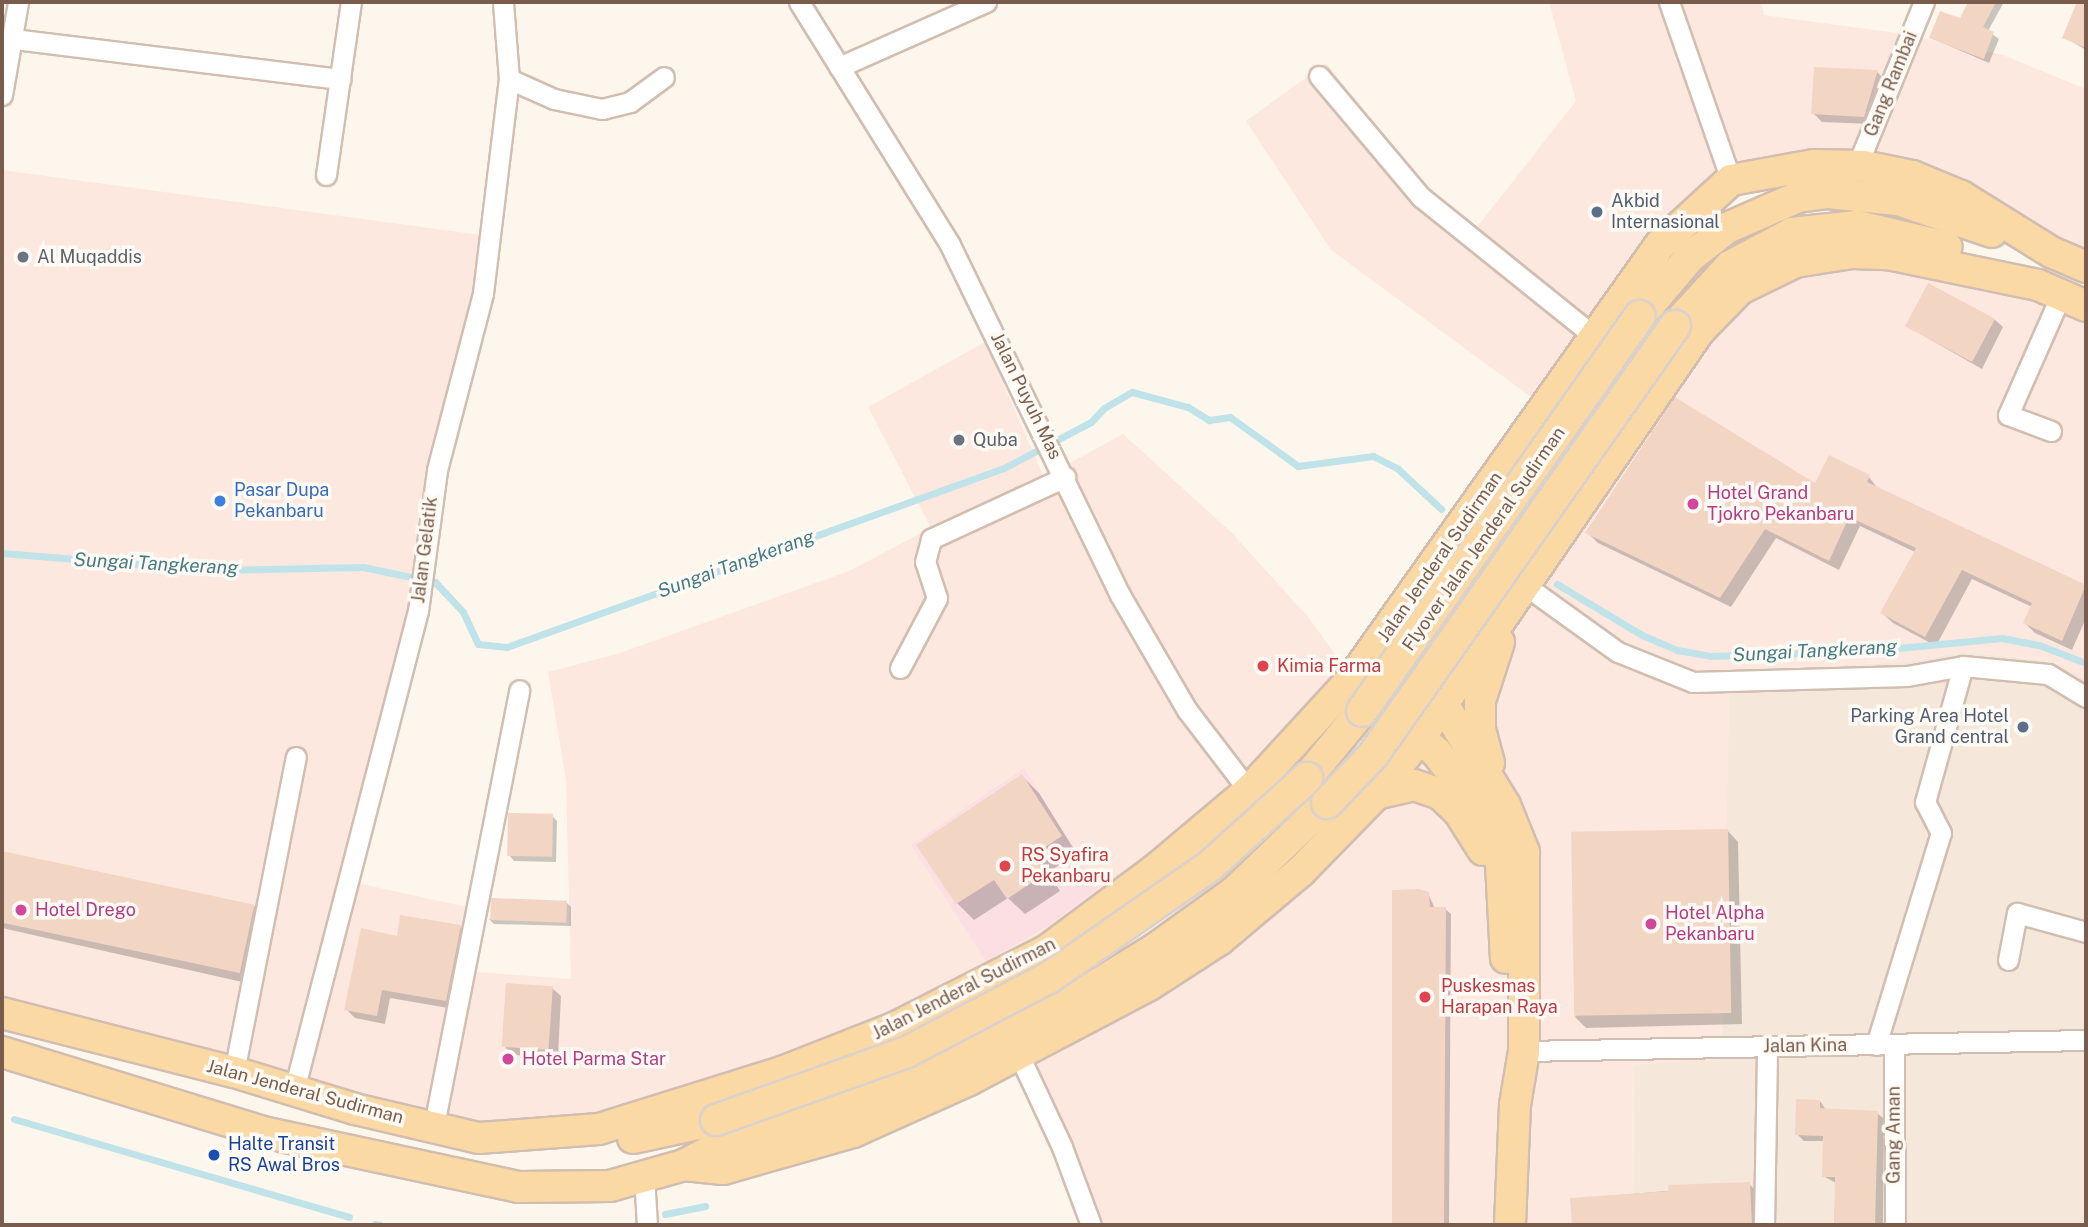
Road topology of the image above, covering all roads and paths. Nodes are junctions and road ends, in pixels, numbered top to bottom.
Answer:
1 (18, 2) edge
2 (351, 2) edge
3 (503, 2) edge
4 (799, 2) edge
5 (986, 2) edge
6 (1669, 2) edge
7 (1924, 2) edge
8 (14, 38) junction
9 (839, 67) junction
10 (1319, 76) dead end
11 (664, 77) dead end
12 (341, 79) junction
13 (509, 79) junction
14 (2, 95) edge
15 (1857, 166) junction
16 (326, 175) dead end
17 (1731, 180) junction
18 (2086, 267) edge
19 (2046, 275) edge
20 (1594, 336) junction
21 (2051, 431) dead end
22 (1061, 469) junction
23 (1490, 486) junction
24 (1558, 538) junction
25 (1521, 595) junction
26 (1377, 646) junction
27 (1963, 666) junction
28 (900, 668) dead end
29 (1352, 679) junction
30 (519, 690) dead end
31 (2086, 696) edge
32 (1443, 704) junction
33 (1420, 737) junction
34 (296, 757) dead end
35 (1249, 791) junction
36 (1376, 794) junction
37 (1505, 805) junction
38 (1309, 863) junction
39 (2086, 932) edge
40 (1505, 935) junction
41 (2008, 960) dead end
42 (2, 1013) edge
43 (2086, 1040) edge
44 (1885, 1045) junction
45 (1767, 1046) junction
46 (1524, 1051) junction
47 (2, 1052) edge
48 (1019, 1055) junction
49 (234, 1072) junction
50 (294, 1090) junction
51 (1515, 1105) junction
52 (434, 1125) junction
53 (599, 1129) junction
54 (720, 1132) junction
55 (684, 1165) junction
56 (644, 1176) junction
57 (648, 1225) edge
58 (1091, 1225) edge
59 (1510, 1225) edge
60 (1764, 1225) edge
61 (1895, 1225) edge

1 - 8 street
2 - 12 street
3 - 13 street, Jalan Gelatik
4 - 9 street, Jalan Puyuh Mas
5 - 9 street
6 - 17 street
7 - 15 street, Gang Rambai
8 - 12 street
8 - 14 street
9 - 22 street, Jalan Puyuh Mas
10 - 20 street
11 - 13 street
12 - 16 street
13 - 50 street, Jalan Gelatik
15 - 17 main road
15 - 19 main road
17 - 20 main road, Jalan Jenderal Sudirman
18 - 19 main road
19 - 21 street
19 - 24 main road
19 - 54 main road, Flyover Jalan Jenderal Sudirman, bridge
20 - 23 main road, Jalan Jenderal Sudirman
22 - 28 street
22 - 35 street, Jalan Puyuh Mas
23 - 24 main road
23 - 26 main road, Jalan Jenderal Sudirman
24 - 25 main road
25 - 27 street
25 - 32 main road
25 - 37 main road
26 - 29 main road, Jalan Jenderal Sudirman
26 - 32 main road
27 - 31 street
27 - 44 street, Gang Aman
29 - 33 main road
29 - 35 main road, Jalan Jenderal Sudirman
30 - 52 street
32 - 33 main road
32 - 37 main road
33 - 36 main road
33 - 40 main road
34 - 49 street
35 - 38 main road
35 - 53 main road, Jalan Jenderal Sudirman
36 - 38 main road
36 - 40 main road
37 - 46 main road
38 - 48 main road
39 - 41 street
40 - 51 main road
42 - 49 main road, Jalan Jenderal Sudirman
43 - 44 street, Jalan Kina
44 - 45 street, Jalan Kina
44 - 61 street, Gang Aman
45 - 46 street, Jalan Kina
45 - 60 street
46 - 51 main road
47 - 56 main road
48 - 55 main road
48 - 58 street
49 - 50 main road, Jalan Jenderal Sudirman
50 - 52 main road, Jalan Jenderal Sudirman
51 - 59 main road
52 - 53 main road, Jalan Jenderal Sudirman
53 - 54 main road
54 - 55 main road
55 - 56 main road
56 - 57 street

